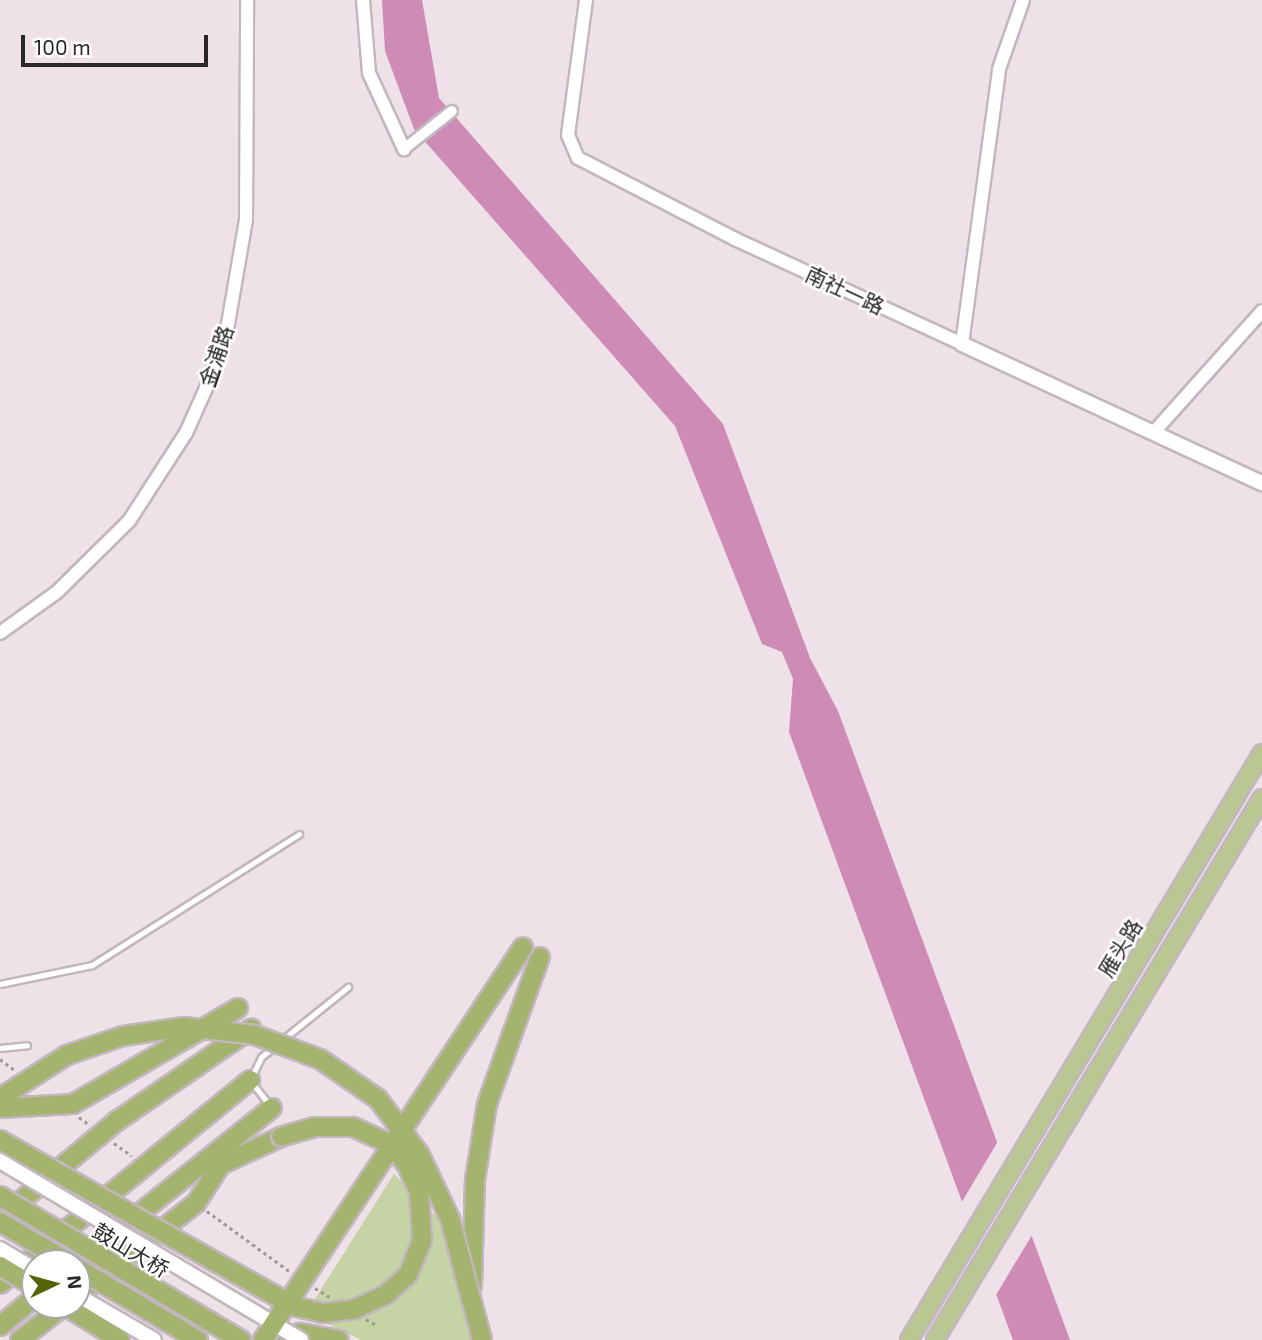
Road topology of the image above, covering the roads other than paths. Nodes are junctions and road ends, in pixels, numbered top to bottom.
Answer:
1 (247, 0) edge
2 (363, 0) edge
3 (586, 0) edge
4 (1023, 0) edge
5 (452, 111) dead end
6 (408, 146) joint
7 (1262, 311) edge
8 (962, 344) junction
9 (1154, 432) junction
10 (1262, 483) edge
11 (0, 633) edge
12 (1262, 753) edge
13 (1262, 798) edge
14 (299, 834) dead end
15 (523, 947) dead end
16 (540, 957) dead end
17 (0, 984) edge
18 (348, 987) dead end
19 (238, 1008) dead end
20 (254, 1027) dead end
21 (27, 1045) dead end
22 (0, 1048) edge
23 (250, 1080) junction
24 (0, 1098) edge
25 (0, 1108) edge
26 (272, 1108) joint
27 (0, 1140) edge
28 (0, 1161) edge
29 (221, 1164) junction
30 (169, 1189) junction
31 (0, 1196) edge
32 (0, 1220) edge
33 (0, 1249) edge
34 (47, 1249) edge
35 (91, 1254) edge
36 (21, 1262) edge
37 (0, 1266) edge
38 (91, 1275) edge
39 (21, 1279) edge
40 (0, 1284) edge
41 (91, 1284) edge
42 (471, 1286) junction
43 (91, 1303) edge
44 (21, 1309) edge
45 (47, 1319) edge
46 (87, 1319) edge
47 (0, 1326) edge
48 (20, 1340) edge
49 (120, 1340) edge
50 (154, 1340) edge
51 (198, 1340) edge
52 (241, 1340) edge
53 (263, 1340) edge
54 (284, 1340) edge
55 (301, 1340) edge
56 (338, 1340) edge
57 (482, 1340) edge
58 (909, 1340) edge
59 (935, 1340) edge

1 - 11 street, 金浦路
2 - 6 street
3 - 8 street, 南社一路
4 - 8 street
5 - 6 street
7 - 9 street
8 - 9 main road, 南社一路
9 - 10 main road, 南社一路
12 - 58 main road, 雁头路
13 - 59 main road
14 - 17 lane
15 - 53 highway, bridge
16 - 42 highway
18 - 23 lane
19 - 25 highway, bridge
20 - 32 highway
21 - 22 lane
23 - 26 lane
23 - 40 highway
24 - 42 highway, bridge
26 - 30 highway
27 - 29 highway, bridge
28 - 55 main road, bridge
29 - 30 highway
29 - 41 highway
30 - 35 highway
31 - 52 highway, 鼓山大桥, bridge
32 - 34 highway, 鼓山大桥, bridge
33 - 36 main road, bridge
37 - 39 highway, bridge
38 - 51 highway, 鼓山大桥, bridge
42 - 57 highway, bridge
43 - 50 main road, bridge
44 - 47 highway
45 - 48 highway
46 - 49 highway, bridge
54 - 56 highway

